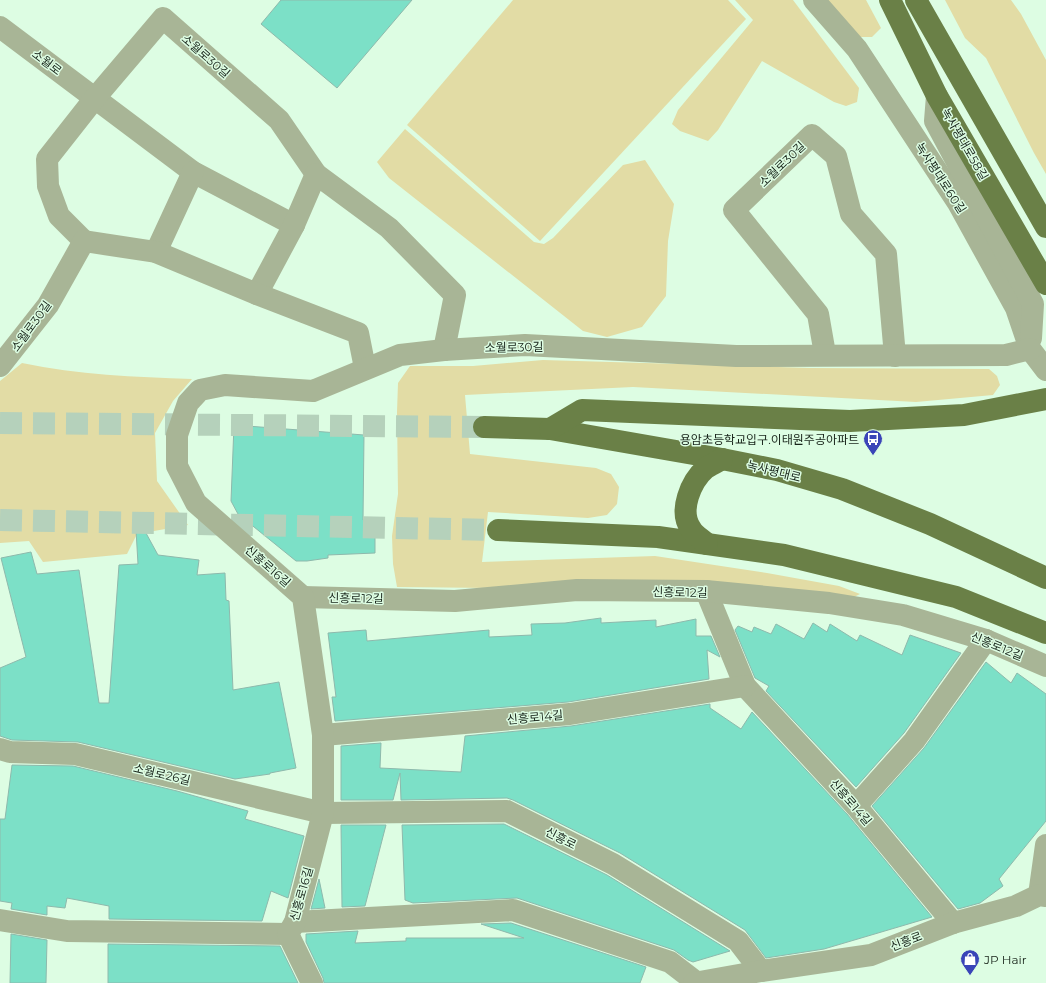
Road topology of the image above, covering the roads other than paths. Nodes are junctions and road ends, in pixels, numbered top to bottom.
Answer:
1 (814, 0) edge
2 (890, 0) edge
3 (916, 0) edge
4 (0, 27) edge
5 (937, 96) junction
6 (95, 98) junction
7 (193, 172) junction
8 (316, 174) junction
9 (294, 225) junction
10 (1046, 227) edge
11 (84, 242) junction
12 (156, 252) junction
13 (1046, 284) edge
14 (257, 294) junction
15 (1030, 349) junction
16 (444, 350) junction
17 (825, 354) junction
18 (895, 356) junction
19 (0, 366) edge
20 (365, 368) junction
21 (1046, 370) edge
22 (1046, 399) edge
23 (484, 427) tunnel mouth
24 (550, 429) junction
25 (722, 458) junction
26 (498, 530) tunnel mouth
27 (707, 544) junction
28 (1046, 578) edge
29 (706, 592) junction
30 (304, 597) junction
31 (1046, 633) edge
32 (986, 640) junction
33 (1046, 666) edge
34 (745, 686) junction
35 (323, 735) junction
36 (3, 756) edge
37 (856, 806) junction
38 (323, 813) junction
39 (1046, 845) edge
40 (1043, 895) edge
41 (0, 920) edge
42 (953, 923) junction
43 (292, 928) junction
44 (762, 971) junction
45 (695, 982) edge
46 (312, 983) edge

1 - 15 street, 녹사평대로60길
2 - 5 main road, 녹사평대로58길
3 - 10 main road
4 - 6 street, 소월로
5 - 13 main road, 녹사평대로58길
5 - 15 street
6 - 7 street
6 - 8 street, 소월로30길
6 - 11 street, 소월로30길
7 - 9 street
7 - 12 street
8 - 9 street
8 - 16 street, 소월로30길
9 - 14 street
11 - 12 street
11 - 19 street, 소월로30길
12 - 14 street
14 - 20 street
15 - 18 street, 소월로30길
15 - 21 street, 녹사평대로60길
16 - 17 street, 소월로30길
16 - 20 street, 소월로30길
17 - 18 street, 소월로30길
17 - 18 street, 소월로30길
20 - 30 street, 신흥로16길
22 - 24 main road
23 - 24 main road, 녹사평대로
24 - 25 main road, 녹사평대로
25 - 27 main road
25 - 28 main road, 녹사평대로
26 - 27 main road
27 - 31 main road
29 - 30 street, 신흥로12길
29 - 32 street, 신흥로12길
29 - 34 street, 신흥로14길
30 - 35 street, 신흥로16길
32 - 33 street, 신흥로12길
32 - 37 street
34 - 35 street, 신흥로14길
34 - 37 street, 신흥로14길
35 - 38 street, 신흥로16길
36 - 38 street, 소월로26길
37 - 42 street, 신흥로14길
38 - 43 street, 신흥로16길
38 - 44 street, 신흥로
39 - 40 street
40 - 42 street, 신흥로
41 - 43 street, 신흥로16길
42 - 44 street, 신흥로
43 - 45 street, 신흥로
43 - 46 street, 신흥로16길
44 - 45 street, 신흥로

